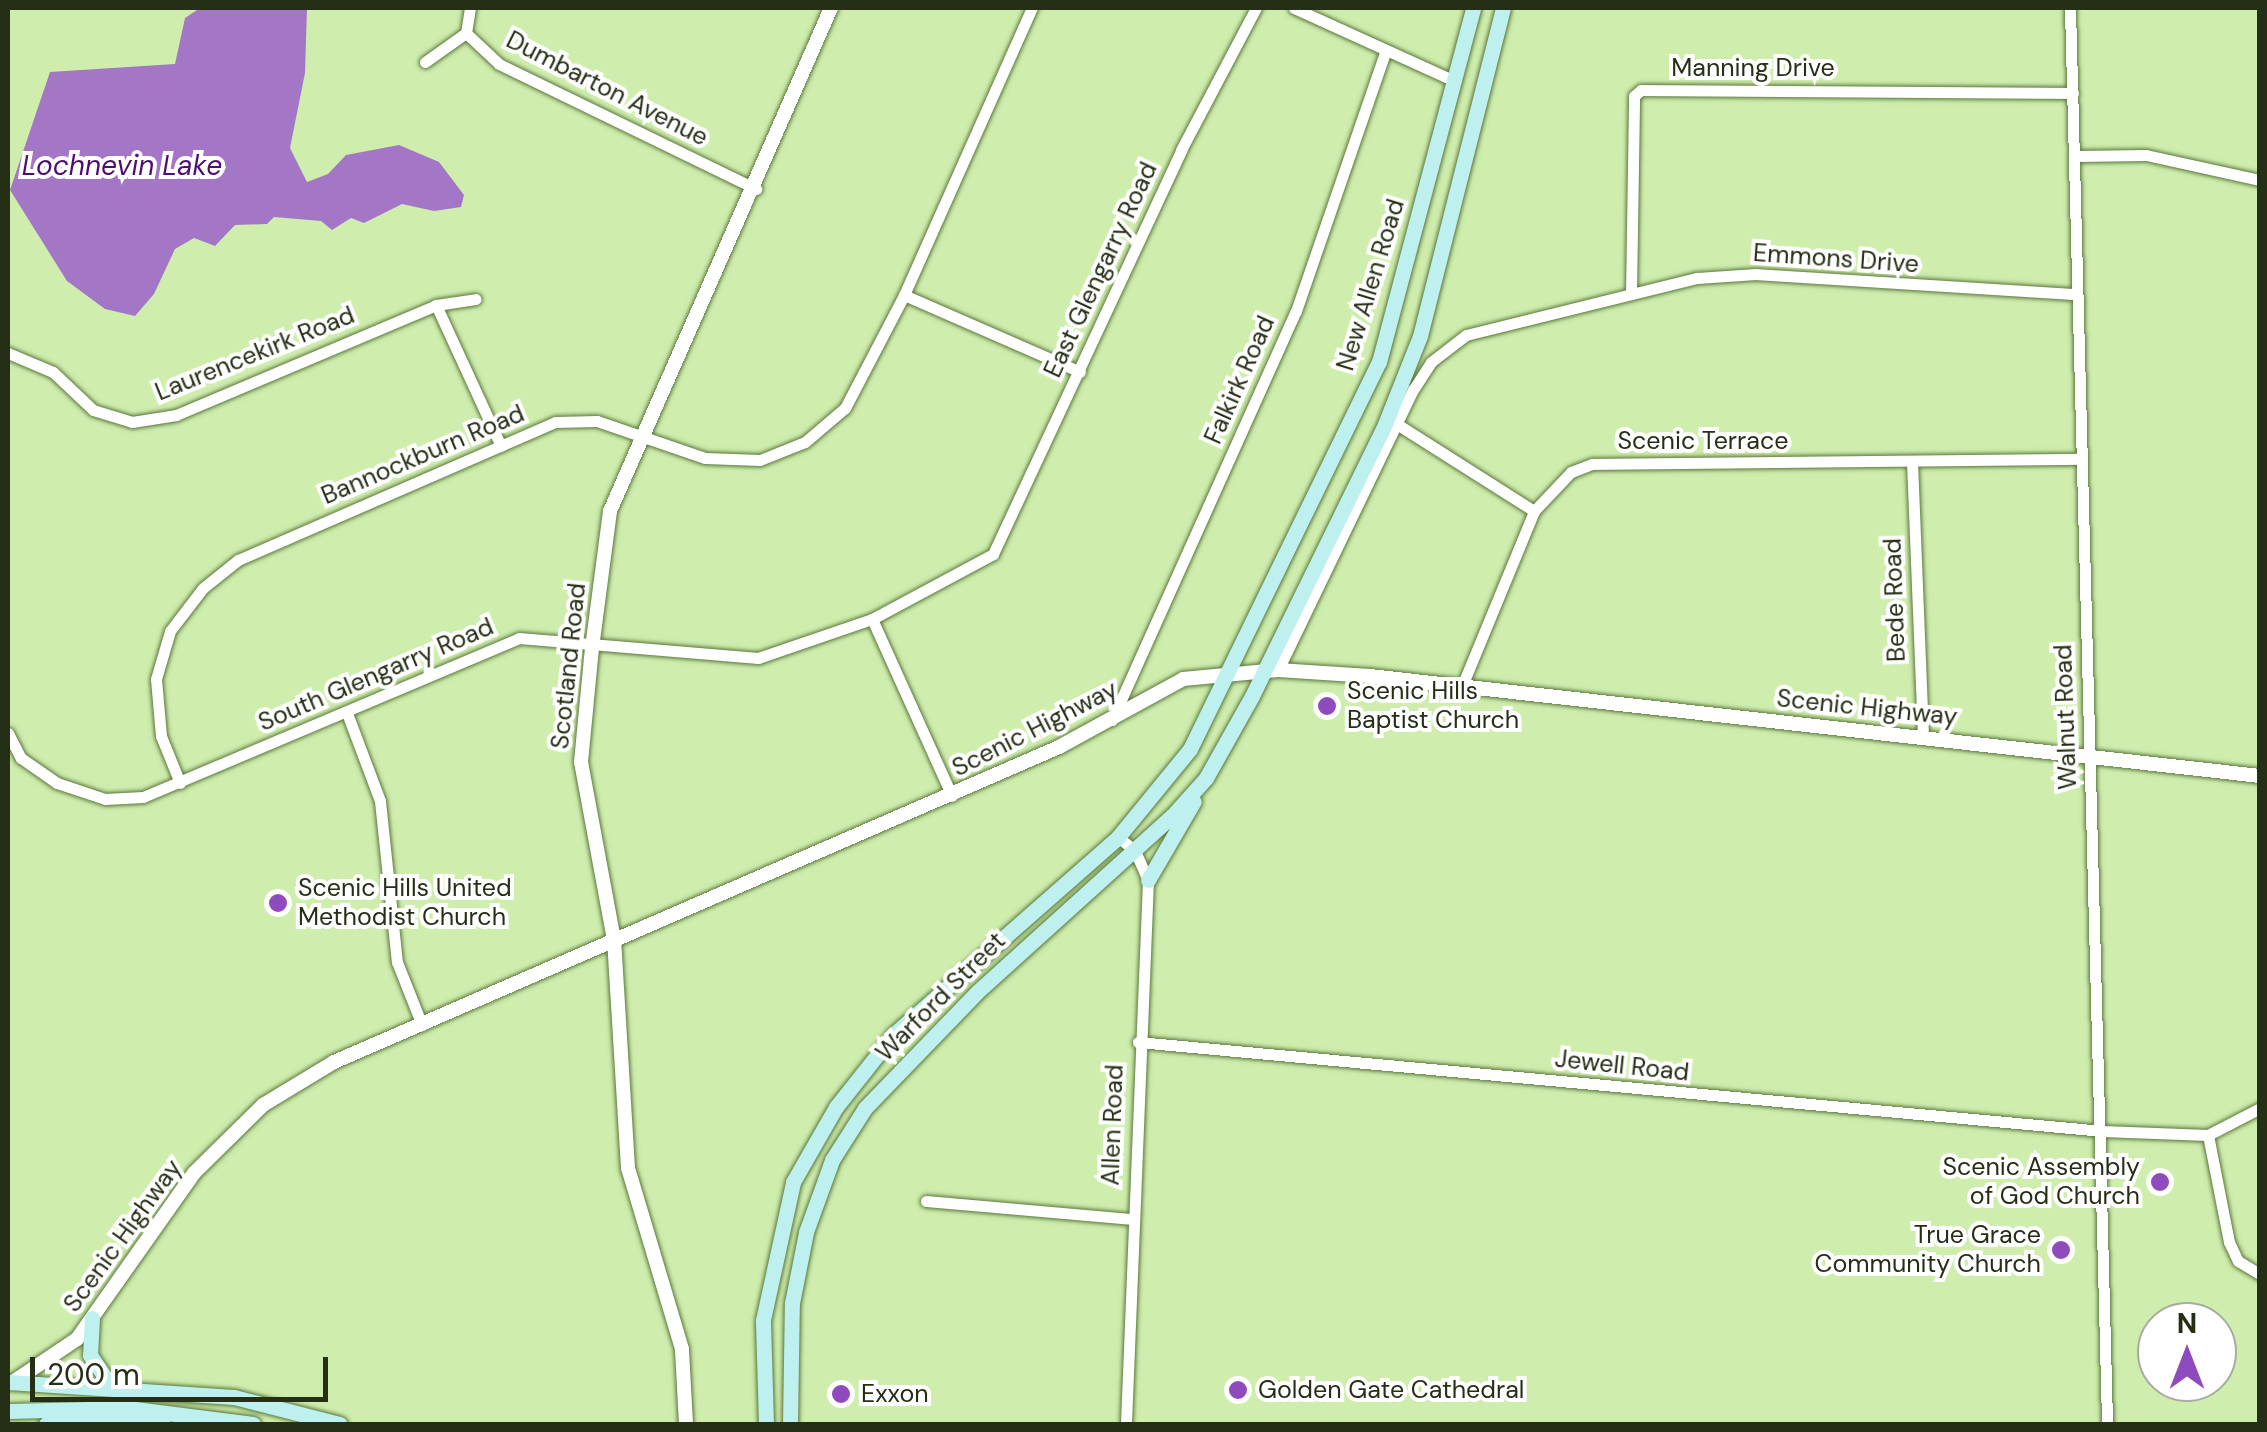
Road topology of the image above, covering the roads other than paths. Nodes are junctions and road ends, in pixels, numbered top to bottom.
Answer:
1 (470, 8) edge
2 (831, 8) edge
3 (1032, 8) edge
4 (1256, 8) edge
5 (1294, 8) edge
6 (1473, 8) edge
7 (1503, 8) edge
8 (2070, 8) edge
9 (466, 33) junction
10 (1386, 50) junction
11 (425, 62) dead end
12 (1455, 81) junction
13 (2073, 92) junction
14 (2076, 156) junction
15 (2260, 180) edge
16 (756, 189) junction
17 (904, 294) junction
18 (1630, 294) junction
19 (2074, 294) junction
20 (476, 300) dead end
21 (436, 305) junction
22 (8, 353) edge
23 (1080, 372) junction
24 (1400, 426) junction
25 (644, 438) junction
26 (501, 446) junction
27 (2081, 459) junction
28 (1912, 462) junction
29 (1534, 511) junction
30 (993, 554) joint
31 (872, 619) junction
32 (592, 648) junction
33 (1271, 670) junction
34 (1232, 674) junction
35 (1462, 686) junction
36 (346, 712) junction
37 (1112, 720) junction
38 (8, 733) edge
39 (1922, 736) junction
40 (2090, 755) junction
41 (2260, 776) edge
42 (1206, 778) junction
43 (180, 783) junction
44 (952, 796) junction
45 (1118, 837) junction
46 (1135, 851) junction
47 (1148, 880) junction
48 (614, 940) junction
49 (422, 1025) junction
50 (1138, 1042) junction
51 (2260, 1108) edge
52 (2102, 1131) junction
53 (2208, 1135) junction
54 (926, 1201) dead end
55 (1133, 1219) junction
56 (2260, 1274) edge
57 (92, 1318) junction
58 (10, 1382) edge
59 (111, 1386) junction
60 (8, 1411) edge
61 (172, 1416) junction
62 (46, 1424) edge
63 (253, 1424) edge
64 (340, 1424) edge
65 (686, 1424) edge
66 (766, 1424) edge
67 (790, 1424) edge
68 (1126, 1424) edge
69 (2106, 1424) edge

1 - 9 street
2 - 16 street, Scotland Road
3 - 17 street, Bannockburn Road
4 - 23 street, East Glengarry Road
5 - 10 street
6 - 12 main road, New Allen Road
7 - 33 main road
8 - 13 street, Walnut Road
9 - 11 street
9 - 16 street, Dumbarton Avenue
10 - 12 street
10 - 37 street, Falkirk Road
12 - 34 main road, New Allen Road
13 - 14 street, Walnut Road
13 - 18 street, Manning Drive
14 - 15 street
14 - 19 street, Walnut Road
16 - 25 street, Scotland Road
17 - 23 street
17 - 25 street, Bannockburn Road
18 - 19 street, Emmons Drive
18 - 24 street, Emmons Drive
19 - 27 street, Walnut Road
20 - 21 street, Laurencekirk Road
21 - 22 street, Laurencekirk Road
21 - 26 street
23 - 30 street, East Glengarry Road
24 - 29 street
24 - 33 street
25 - 26 street, Bannockburn Road
25 - 32 street, Scotland Road
26 - 43 street, Bannockburn Road
27 - 28 street, Scenic Terrace
27 - 40 street, Walnut Road
28 - 29 street, Scenic Terrace
28 - 39 street, Bede Road
29 - 35 street, Scenic Terrace
30 - 31 street, South Glengarry Road
31 - 32 street, South Glengarry Road
31 - 44 street
32 - 36 street, South Glengarry Road
32 - 48 street, Scotland Road
33 - 34 street, Scenic Highway
33 - 35 street, Scenic Highway
33 - 42 main road, Warford Street
34 - 37 street, Scenic Highway
34 - 45 main road, Warford Street
35 - 39 street, Scenic Highway
36 - 43 street, South Glengarry Road
36 - 49 street
37 - 44 street, Scenic Highway
38 - 43 street, South Glengarry Road
39 - 40 street, Scenic Highway
40 - 41 street, Scenic Highway
40 - 52 street, Walnut Road
42 - 46 main road, Warford Street
42 - 47 main road
44 - 48 street, Scenic Highway
45 - 46 street, Allen Road
45 - 66 main road, Warford Street
46 - 47 street, Allen Road
46 - 67 main road, Warford Street
47 - 50 street, Allen Road
48 - 49 street, Scenic Highway
48 - 65 street, Scotland Road
49 - 57 street, Scenic Highway
50 - 52 street, Jewell Road
50 - 55 street, Allen Road
51 - 53 street
52 - 53 street, Jewell Road
52 - 69 street, Walnut Road
53 - 56 street
54 - 55 street
55 - 68 street, Allen Road
57 - 58 street, Scenic Highway
57 - 59 main road
58 - 59 main road
59 - 64 main road
60 - 61 main road
61 - 62 main road
61 - 63 main road

